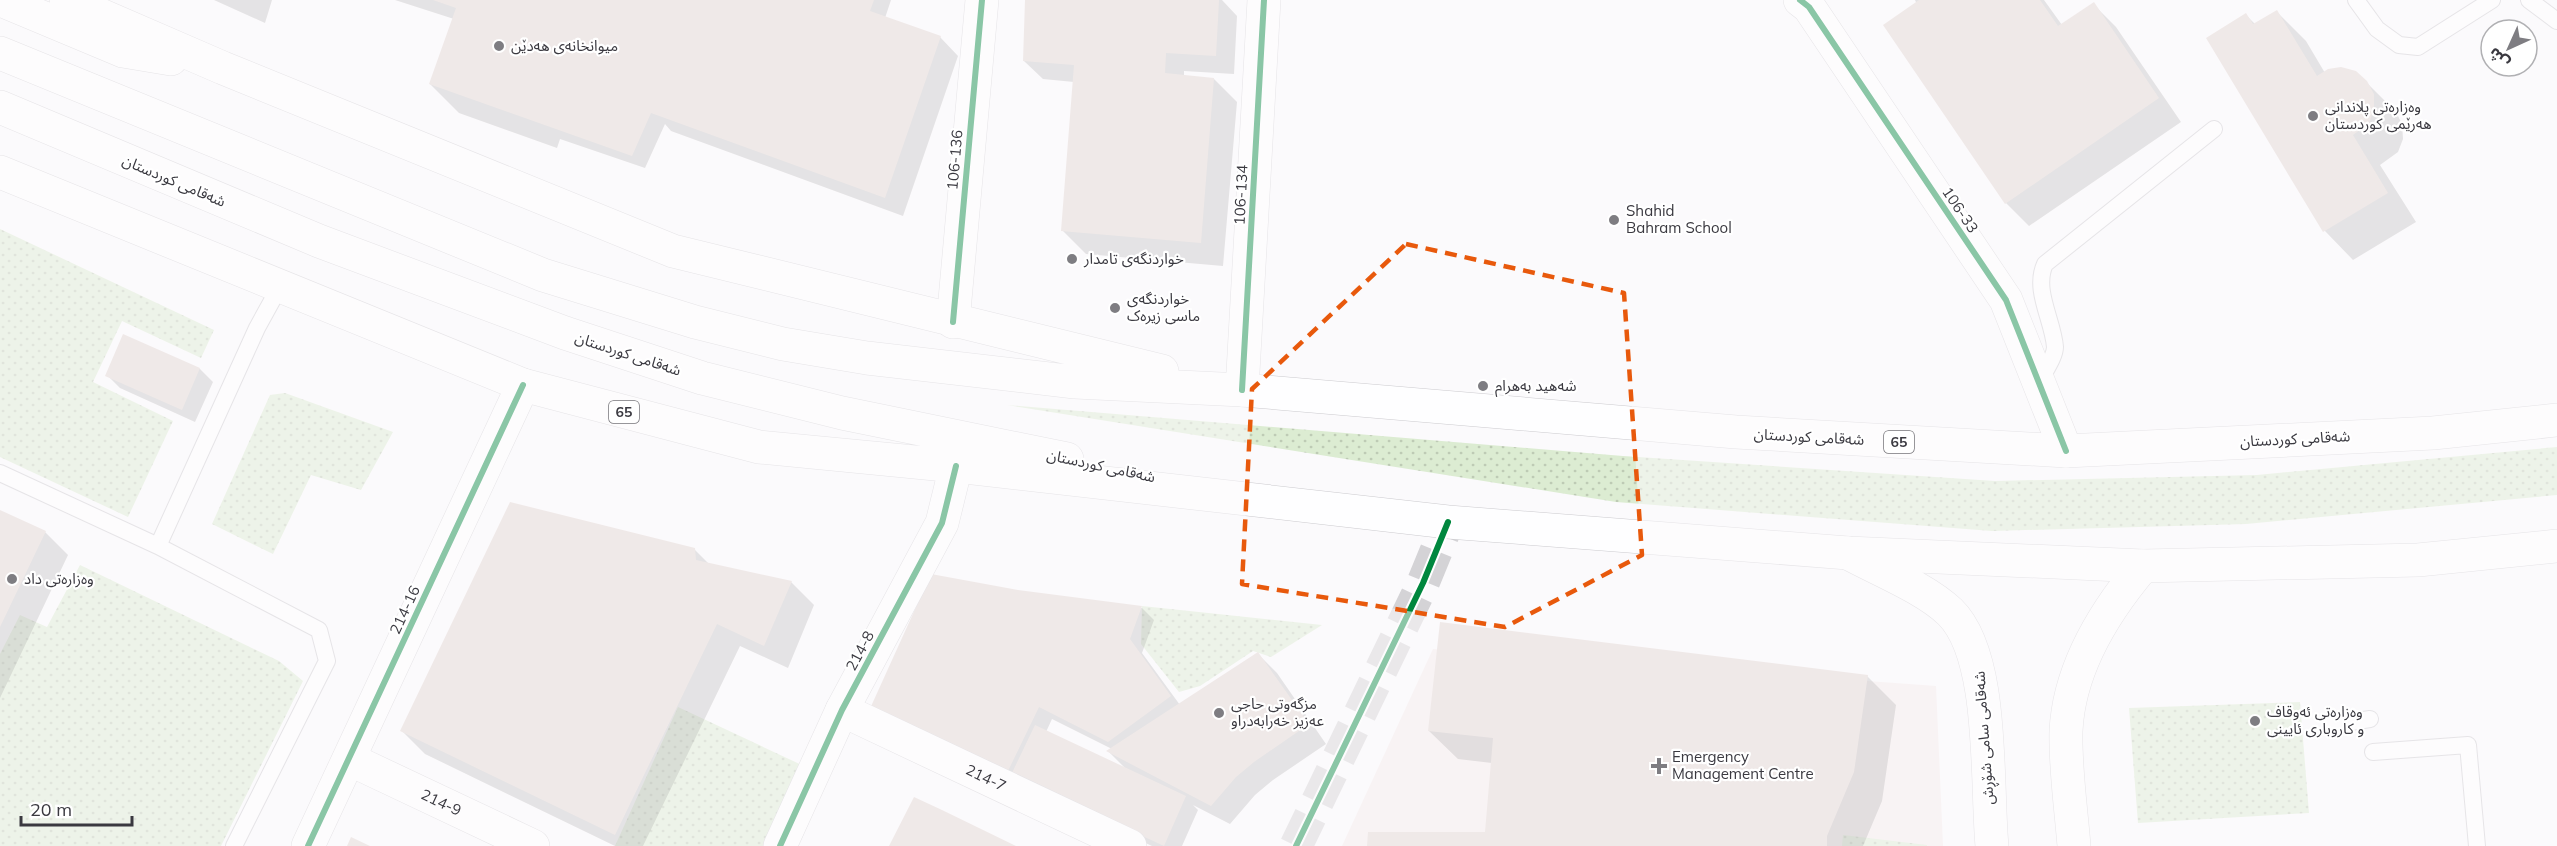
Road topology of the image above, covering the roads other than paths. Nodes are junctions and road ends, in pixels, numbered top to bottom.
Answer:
1 (1, 0) edge
2 (66, 0) edge
3 (112, 0) edge
4 (982, 0) edge
5 (1264, 0) edge
6 (1800, 0) edge
7 (2356, 0) edge
8 (2492, 0) edge
9 (2529, 0) edge
10 (2557, 21) edge
11 (0, 53) edge
12 (223, 68) junction
13 (0, 107) edge
14 (2214, 129) dead end
15 (0, 172) edge
16 (279, 288) junction
17 (953, 322) junction
18 (2039, 382) junction
19 (523, 385) junction
20 (1242, 390) junction
21 (2557, 420) edge
22 (2066, 451) junction
23 (956, 466) junction
24 (0, 473) edge
25 (1286, 504) junction
26 (158, 546) junction
27 (2557, 546) edge
28 (1848, 553) junction
29 (2143, 566) junction
30 (842, 710) junction
31 (2370, 719) dead end
32 (2331, 725) dead end
33 (2373, 752) dead end
34 (349, 759) junction
35 (234, 846) edge
36 (308, 846) edge
37 (533, 846) edge
38 (780, 846) edge
39 (1130, 846) edge
40 (1992, 846) edge
41 (2074, 846) edge
42 (2477, 846) edge

1 - 12 main road
2 - 12 main road, شەقامی کوردستان / 65
3 - 12 main road
4 - 17 main road, 106-136
5 - 20 main road, 106-134
6 - 18 main road, 106-33
7 - 8 lane
9 - 10 lane
11 - 20 main road, شەقامی کوردستان / 65
12 - 17 main road, شەقامی کوردستان / 65
13 - 25 main road, شەقامی کوردستان / 65
14 - 18 lane
15 - 16 main road, شەقامی کوردستان / 65
16 - 19 main road, شەقامی کوردستان / 65
16 - 26 lane
17 - 20 main road, شەقامی کوردستان / 65
18 - 22 main road, 106-33
19 - 23 main road, شەقامی کوردستان / 65
19 - 34 main road, 214-16
20 - 22 main road, شەقامی کوردستان / 65
21 - 22 main road, شەقامی کوردستان / 65
23 - 25 main road, شەقامی کوردستان / 65
23 - 30 main road, 214-8
24 - 26 lane
25 - 28 main road, شەقامی کوردستان / 65
26 - 35 lane
27 - 29 main road, شەقامی کوردستان / 65
28 - 29 main road, شەقامی کوردستان / 65
28 - 40 main road, شەقامی سامی شۆڕش
29 - 41 main road
30 - 38 main road, 214-8
30 - 39 main road, 214-7
31 - 32 lane
33 - 42 lane
34 - 36 main road, 214-16
34 - 37 main road, 214-9

